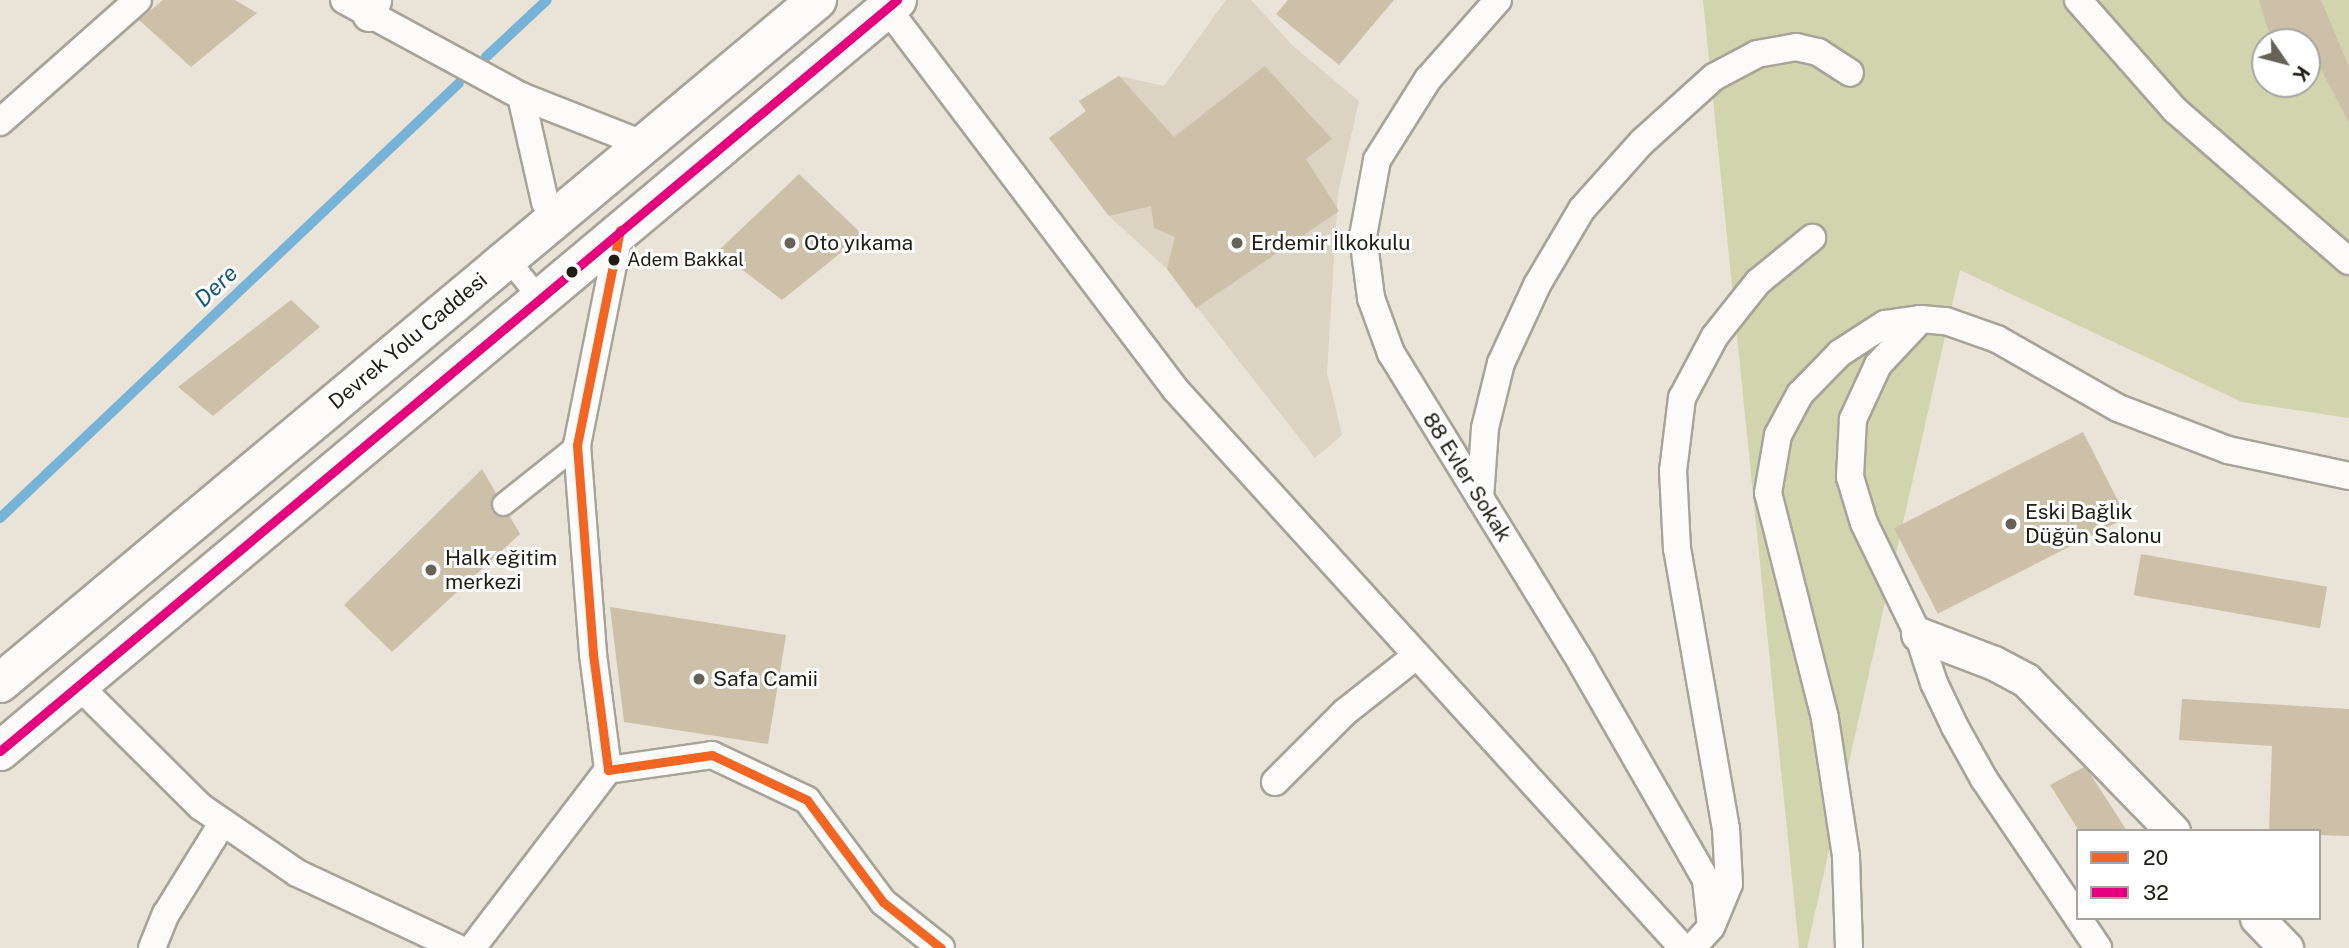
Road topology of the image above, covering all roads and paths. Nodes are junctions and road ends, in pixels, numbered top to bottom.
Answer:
1 (138, 0) edge
2 (817, 0) edge
3 (1498, 0) edge
4 (2078, 0) edge
5 (892, 4) edge
6 (362, 5) edge
7 (1850, 73) dead end
8 (521, 96) junction
9 (0, 122) edge
10 (643, 144) junction
11 (554, 220) junction
12 (620, 230) junction
13 (1812, 239) dead end
14 (507, 258) junction
15 (2349, 261) edge
16 (540, 298) junction
17 (1921, 318) junction
18 (577, 445) junction
19 (2349, 476) edge
20 (1480, 498) junction
21 (503, 504) dead end
22 (1918, 634) junction
23 (1416, 656) junction
24 (0, 683) edge
25 (80, 687) junction
26 (0, 751) edge
27 (608, 770) junction
28 (1275, 782) dead end
29 (223, 822) junction
30 (2171, 829) edge
31 (2076, 915) edge
32 (2079, 920) edge
33 (2259, 920) edge
34 (1711, 927) junction
35 (152, 948) edge
36 (458, 948) edge
37 (472, 948) edge
38 (941, 948) edge
39 (1683, 948) edge
40 (1692, 948) edge
41 (1849, 948) edge
42 (2098, 948) edge
43 (2286, 948) edge

1 - 9 street
2 - 10 highway, Devrek Yolu Caddesi
3 - 20 street, 88 Evler Sokak
4 - 15 street
5 - 12 highway
5 - 23 street
6 - 8 street
7 - 20 street
8 - 10 street
8 - 11 street
10 - 11 highway, Devrek Yolu Caddesi
11 - 14 highway, Devrek Yolu Caddesi
12 - 16 highway
12 - 18 street
13 - 34 street
14 - 16 street
14 - 24 highway, Devrek Yolu Caddesi
16 - 25 highway
17 - 19 street
17 - 22 street
17 - 41 street
18 - 21 street
18 - 27 street
20 - 34 street, 88 Evler Sokak
22 - 30 street
22 - 31 street
23 - 28 street
23 - 39 street
25 - 26 highway
25 - 29 street
27 - 37 street
27 - 38 street
29 - 35 street
29 - 36 street
32 - 42 street
33 - 43 street
34 - 40 street

